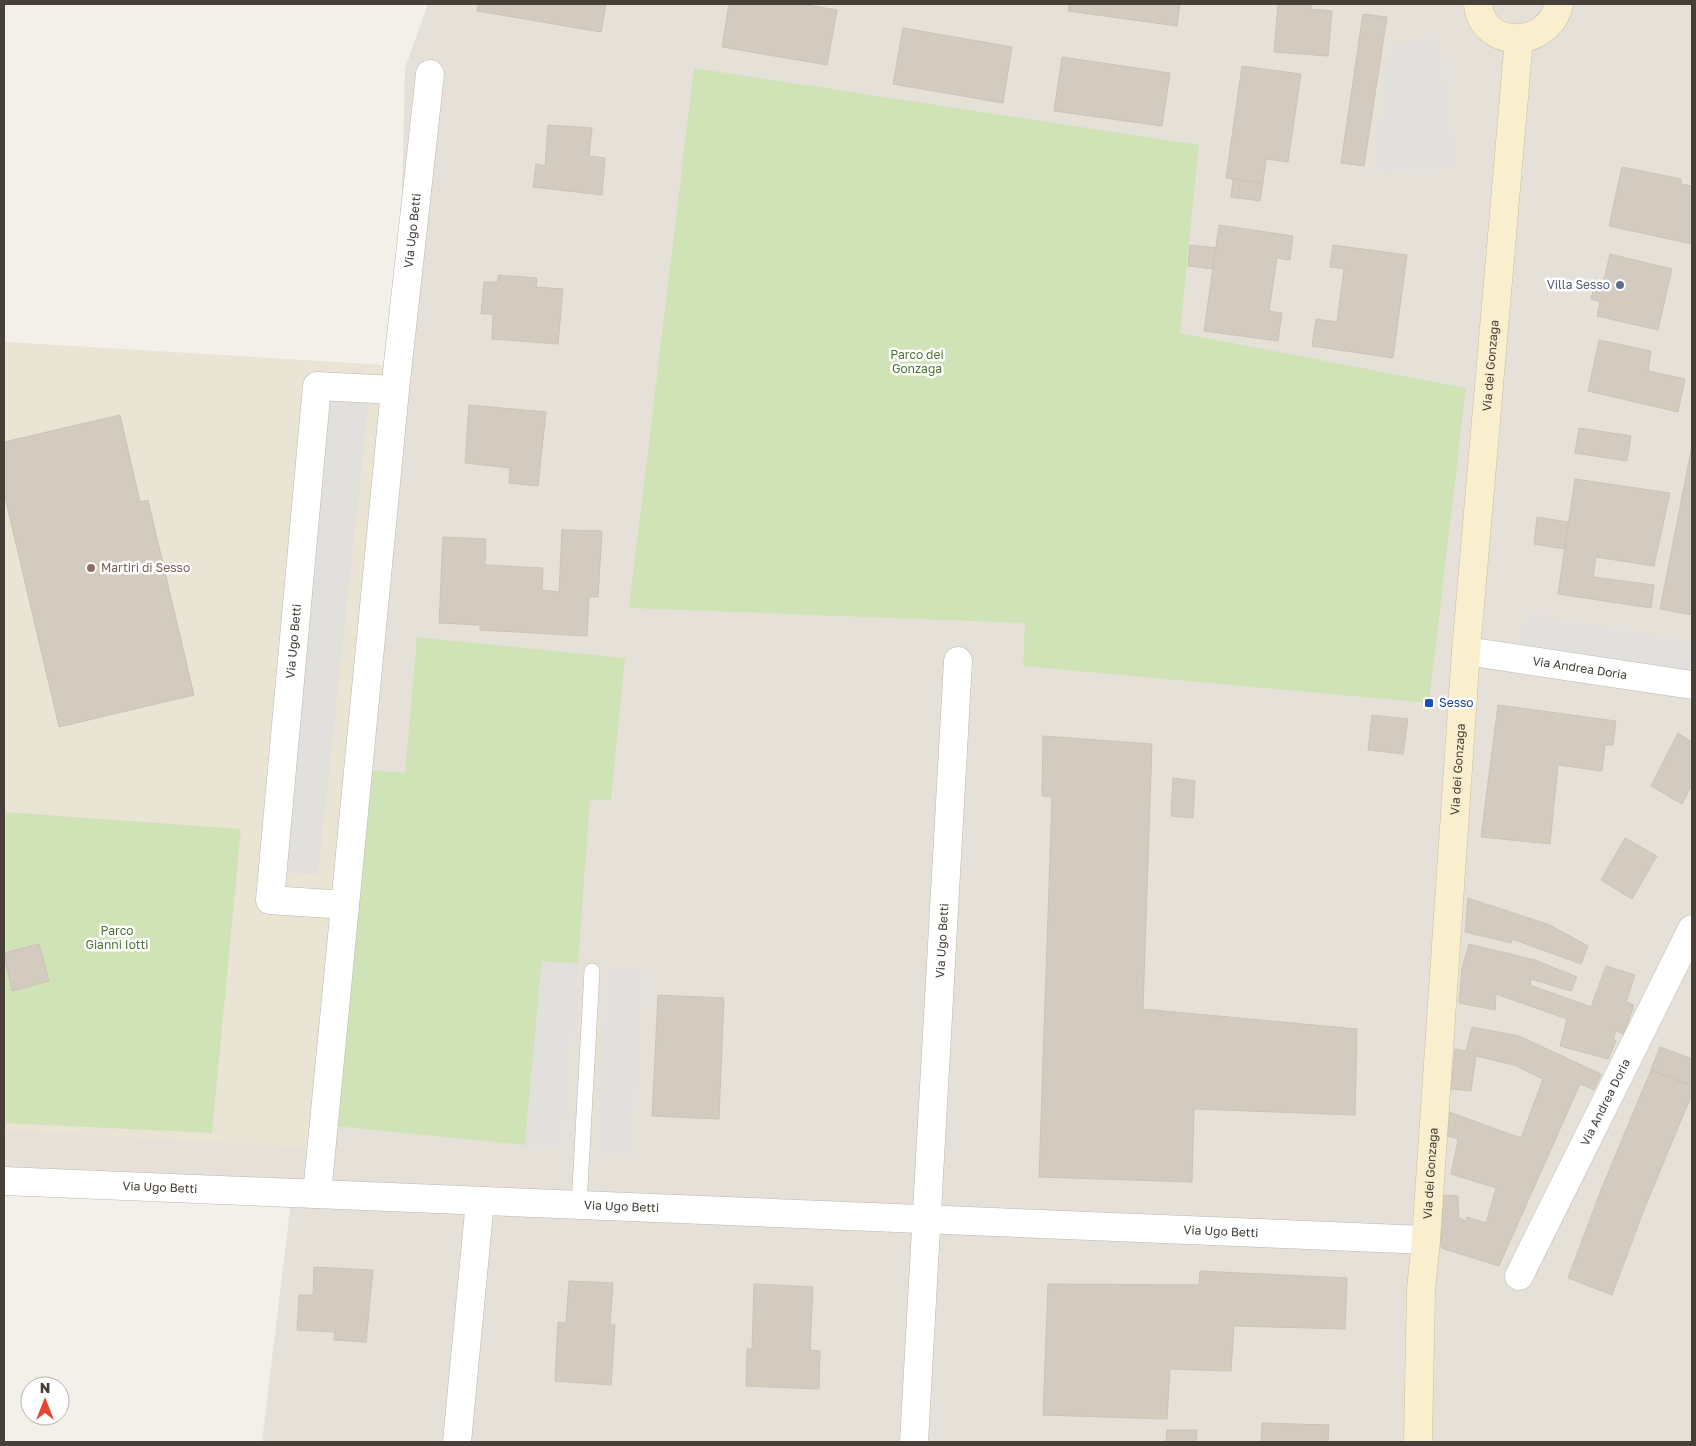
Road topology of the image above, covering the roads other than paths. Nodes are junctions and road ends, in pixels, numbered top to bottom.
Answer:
1 (1478, 4) edge
2 (1559, 4) edge
3 (1519, 39) junction
4 (430, 74) dead end
5 (396, 390) junction
6 (1466, 651) junction
7 (958, 661) dead end
8 (1692, 685) edge
9 (345, 905) junction
10 (1692, 929) edge
11 (592, 971) dead end
12 (4, 1181) edge
13 (317, 1194) junction
14 (480, 1201) junction
15 (579, 1205) junction
16 (925, 1219) junction
17 (1426, 1240) junction
18 (1518, 1276) dead end
19 (457, 1442) edge
20 (914, 1442) edge
21 (1418, 1442) edge

1 - 3 main road
2 - 3 main road
3 - 6 main road, Via dei Gonzaga
4 - 5 street, Via Ugo Betti
5 - 9 street, Via Ugo Betti
5 - 9 street, Via Ugo Betti
6 - 8 street, Via Andrea Doria
6 - 17 main road, Via dei Gonzaga
7 - 16 street, Via Ugo Betti
9 - 13 street, Via Ugo Betti
10 - 18 street, Via Andrea Doria
11 - 15 lane
12 - 13 street, Via Ugo Betti
13 - 14 street, Via Ugo Betti
14 - 15 street, Via Ugo Betti
14 - 19 street
15 - 16 street, Via Ugo Betti
16 - 17 street, Via Ugo Betti
16 - 20 street, Via Ugo Betti
17 - 21 main road, Via dei Gonzaga

